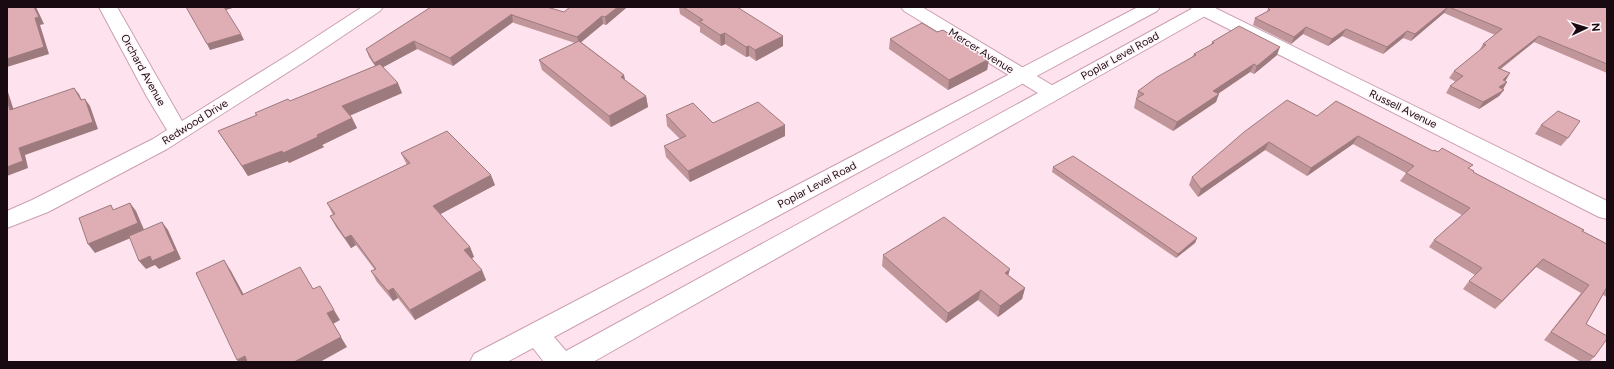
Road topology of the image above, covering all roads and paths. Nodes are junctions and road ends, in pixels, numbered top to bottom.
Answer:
1 (108, 7) edge
2 (374, 7) edge
3 (910, 7) edge
4 (1151, 7) edge
5 (1204, 8) edge
6 (1022, 76) junction
7 (1053, 94) junction
8 (179, 133) junction
9 (1607, 211) edge
10 (7, 220) edge
11 (537, 334) junction
12 (483, 362) edge
13 (559, 362) edge
14 (570, 362) edge

1 - 8 main road, Orchard Avenue
2 - 8 main road, Redwood Drive
3 - 6 main road, Mercer Avenue
4 - 6 main road, Poplar Level Road
5 - 7 main road, Poplar Level Road
5 - 9 main road, Russell Avenue
6 - 7 main road, Mercer Avenue
6 - 11 main road, Poplar Level Road
7 - 14 main road, Poplar Level Road
8 - 10 main road, Redwood Drive
11 - 12 main road, Poplar Level Road
11 - 13 main road

